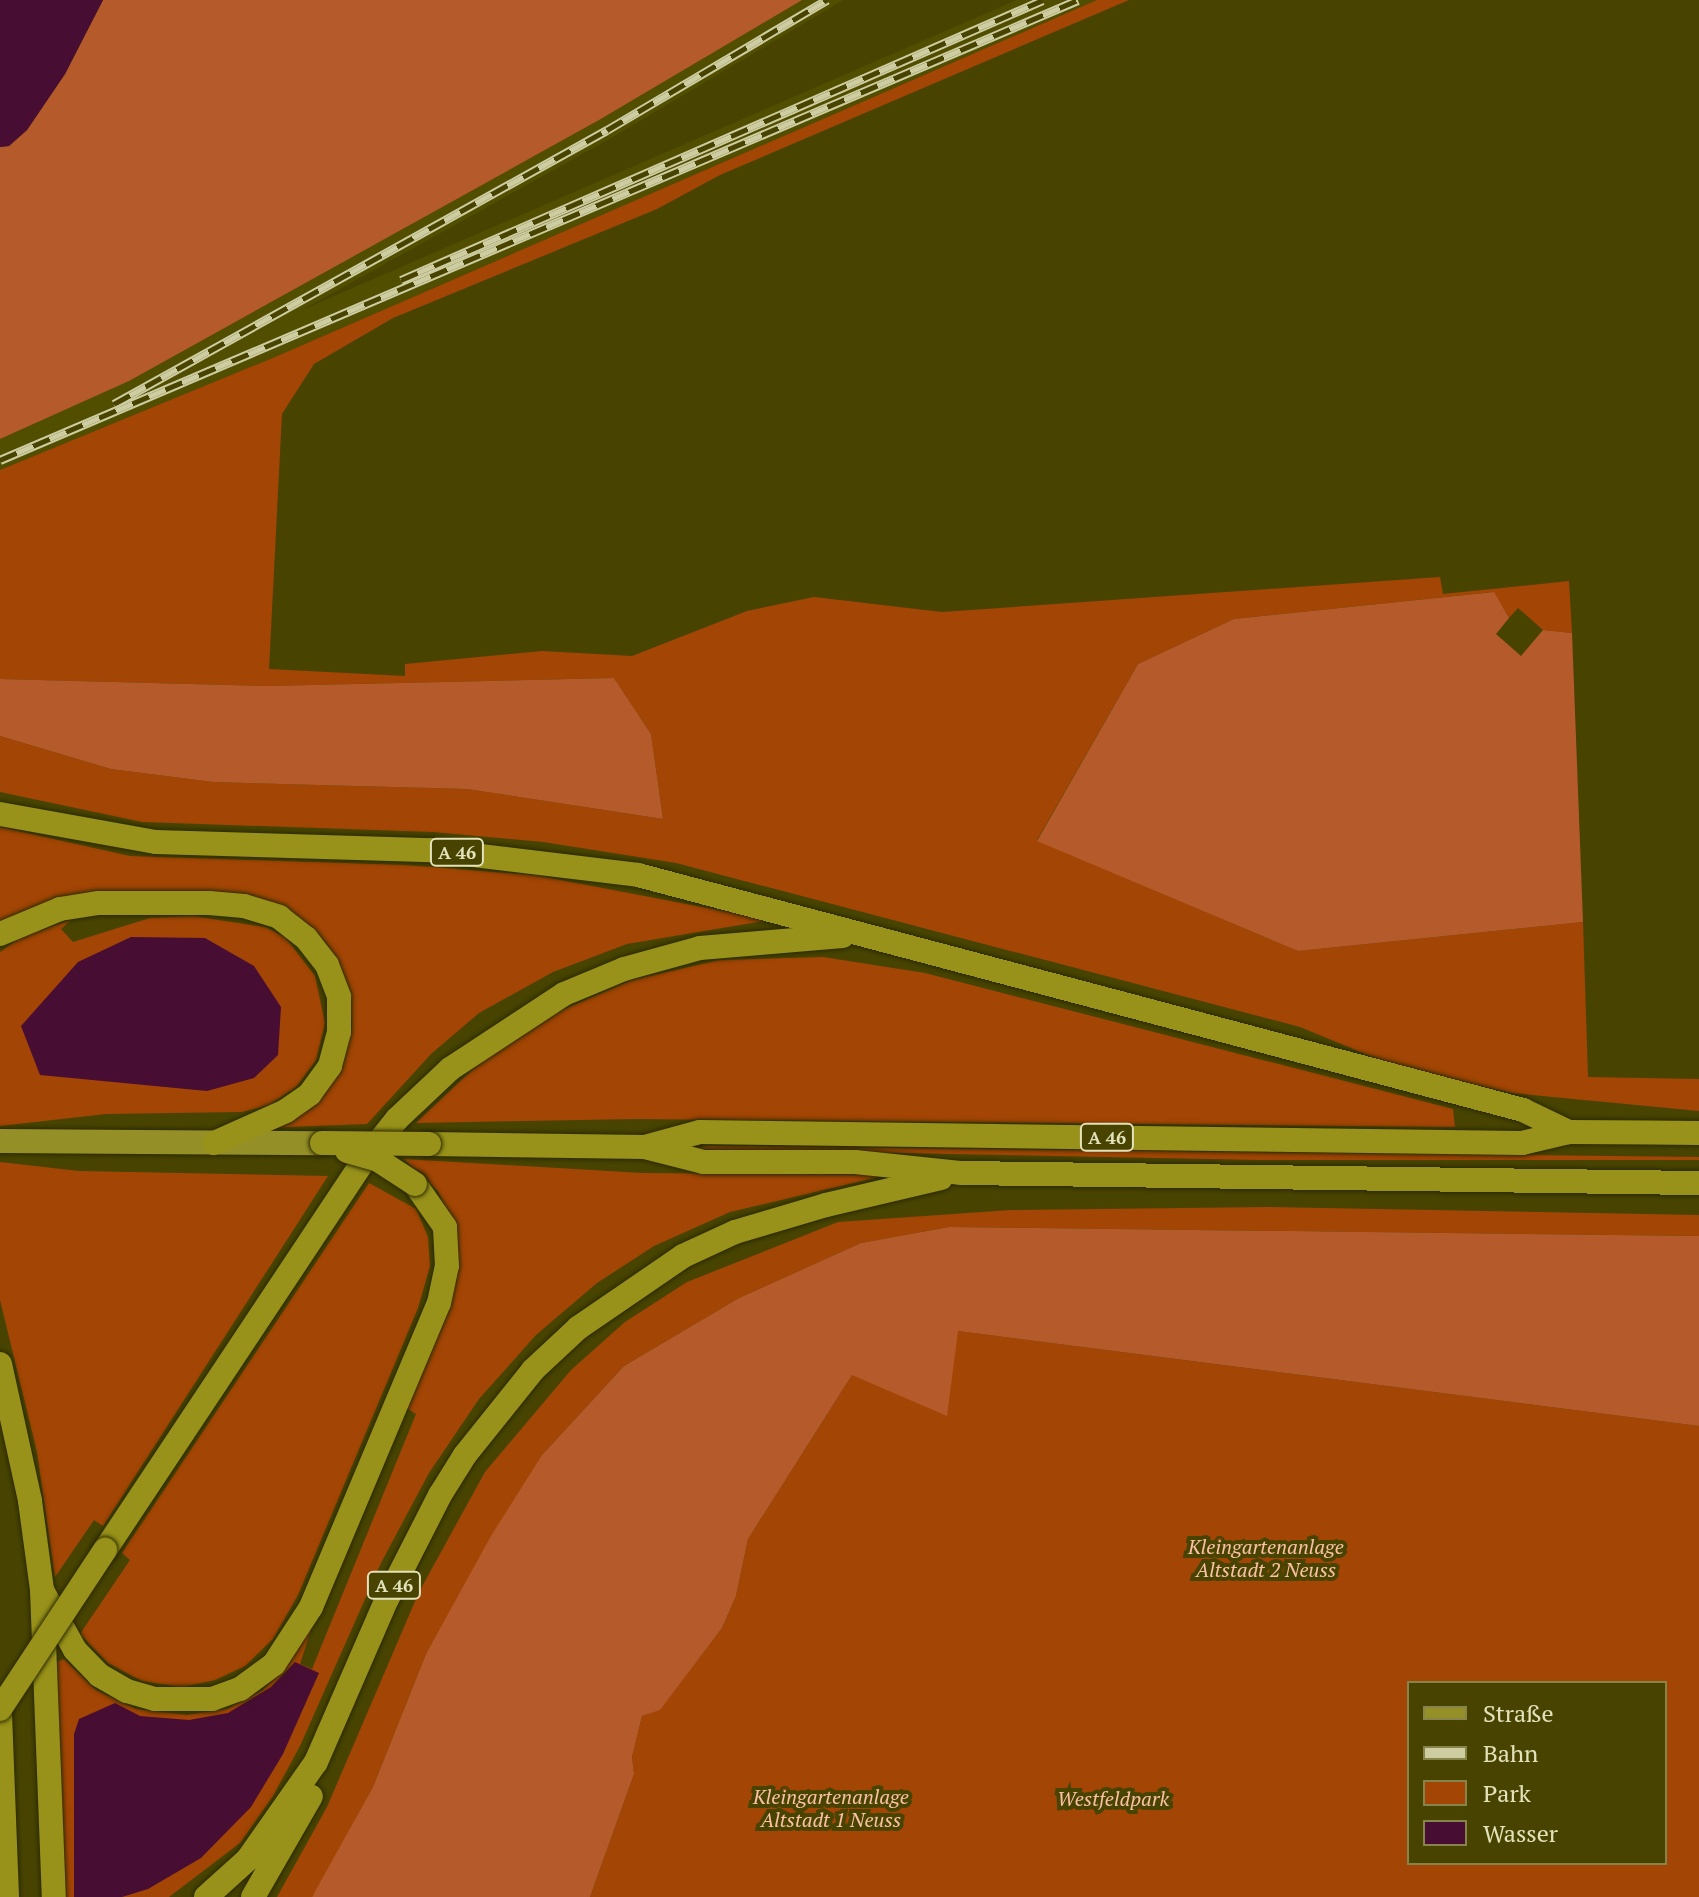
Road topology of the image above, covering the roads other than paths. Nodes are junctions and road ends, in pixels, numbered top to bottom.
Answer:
1 (0, 814) edge
2 (0, 934) edge
3 (848, 935) junction
4 (1569, 1132) junction
5 (1699, 1133) edge
6 (2, 1141) edge
7 (214, 1143) junction
8 (322, 1143) junction
9 (645, 1147) junction
10 (962, 1173) junction
11 (1699, 1183) edge
12 (0, 1364) edge
13 (42, 1590) junction
14 (0, 1712) edge
15 (316, 1762) junction
16 (7, 1897) edge
17 (54, 1897) edge
18 (206, 1897) edge
19 (253, 1897) edge

1 - 3 highway, A 46
2 - 7 highway
3 - 4 highway
3 - 14 highway, bridge
4 - 5 highway, A 46
4 - 9 highway, A 46
6 - 7 main road
7 - 8 main road, A 46
8 - 9 highway, A 46, bridge
8 - 13 highway, bridge
9 - 10 highway
10 - 11 highway, A 46
10 - 15 highway, A 46
12 - 13 highway
13 - 17 highway
14 - 16 highway
15 - 18 highway, A 46
15 - 19 highway

